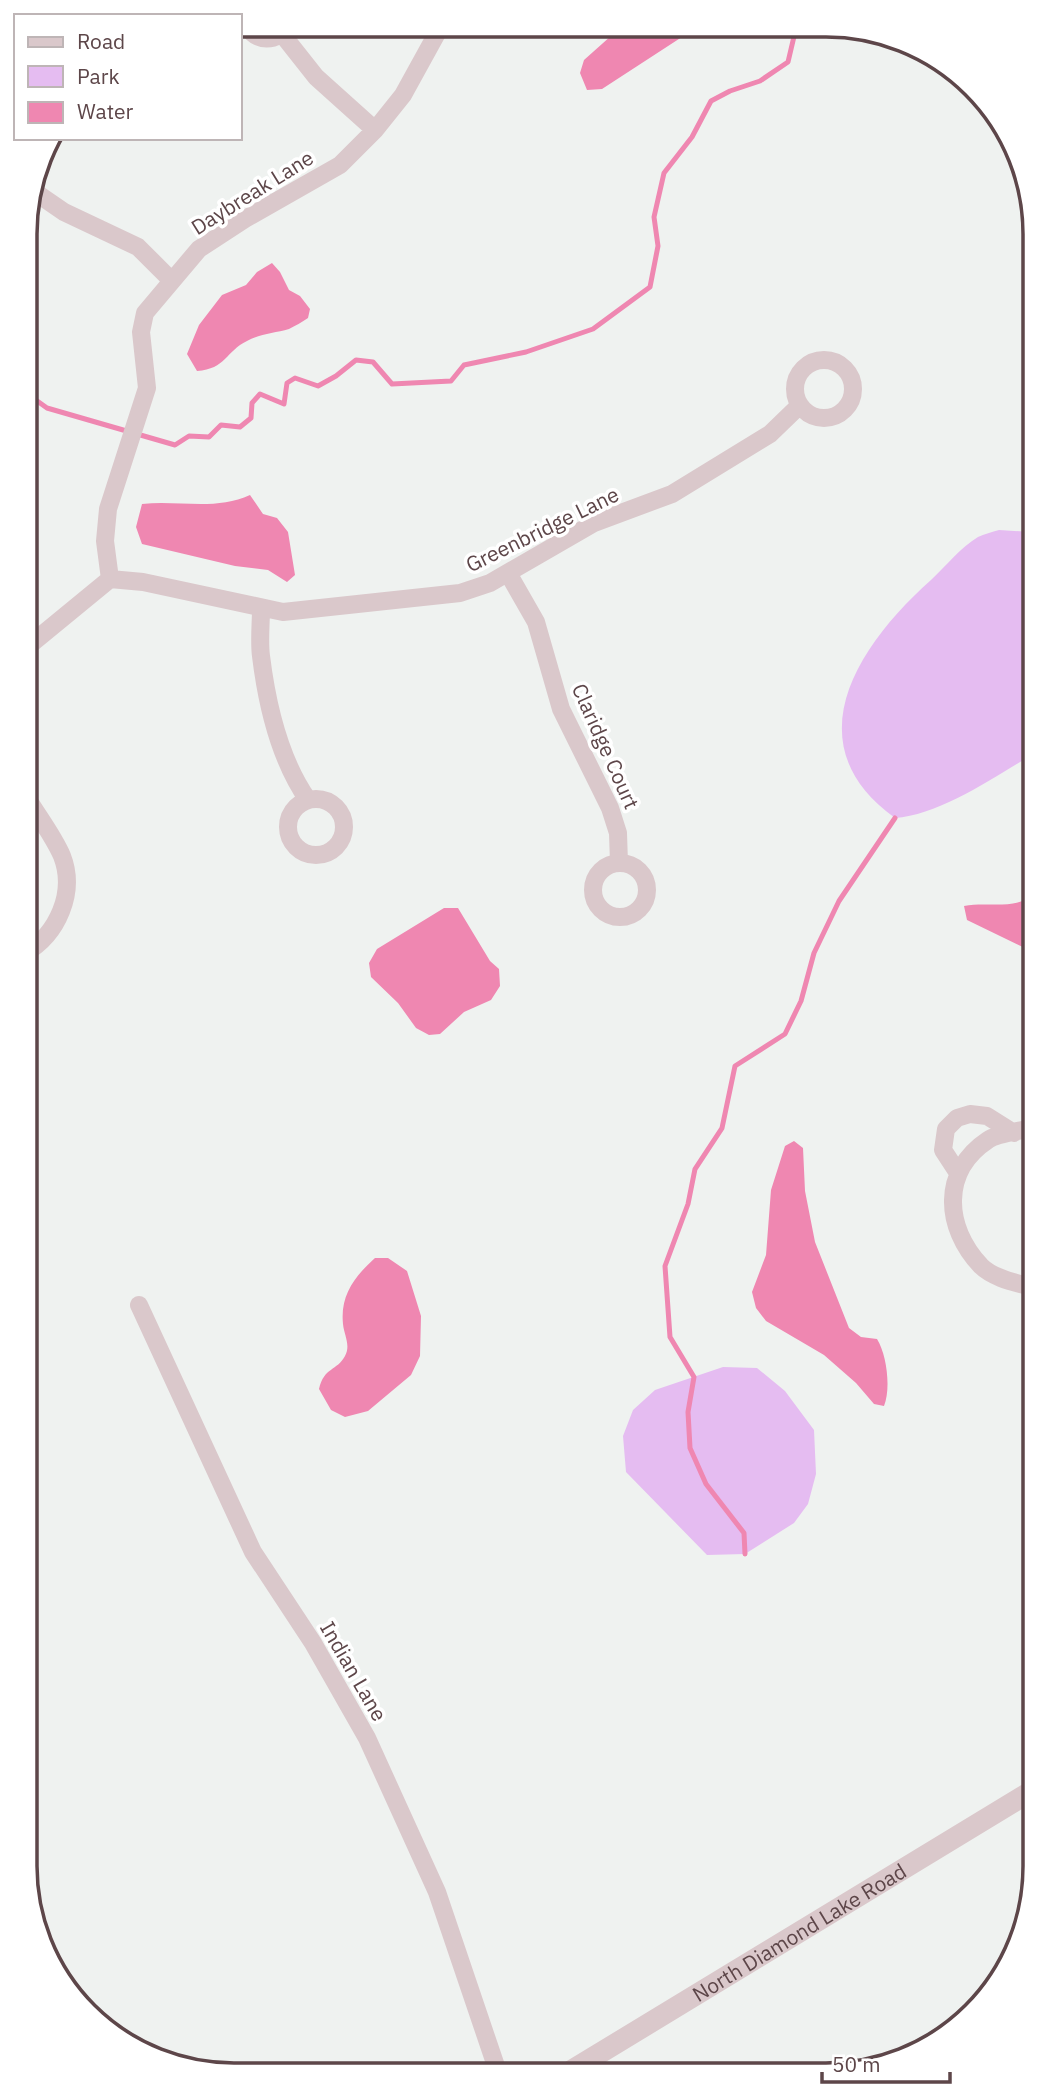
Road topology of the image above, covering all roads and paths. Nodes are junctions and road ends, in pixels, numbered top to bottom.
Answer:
1 (257, 37) edge
2 (276, 37) edge
3 (290, 37) edge
4 (435, 37) edge
5 (375, 130) junction
6 (40, 196) edge
7 (171, 280) junction
8 (800, 405) dead end
9 (508, 573) junction
10 (110, 579) junction
11 (261, 607) junction
12 (37, 639) edge
13 (308, 800) dead end
14 (37, 814) edge
15 (619, 863) dead end
16 (37, 945) edge
17 (1023, 1130) edge
18 (1014, 1133) junction
19 (958, 1173) junction
20 (1023, 1285) edge
21 (139, 1305) dead end
22 (1023, 1796) edge
23 (495, 2063) edge
24 (584, 2063) edge

1 - 2 street
3 - 5 street
4 - 5 street, Daybreak Lane
5 - 7 street, Daybreak Lane
6 - 7 street
7 - 10 street, Daybreak Lane
8 - 9 street, Greenbridge Lane
9 - 11 street, Greenbridge Lane
9 - 15 street, Claridge Court
10 - 11 street, Greenbridge Lane
10 - 12 street
11 - 13 street
14 - 16 street
17 - 18 street
18 - 19 street
18 - 19 street
19 - 20 street
21 - 23 street, Indian Lane
22 - 24 street, North Diamond Lake Road

